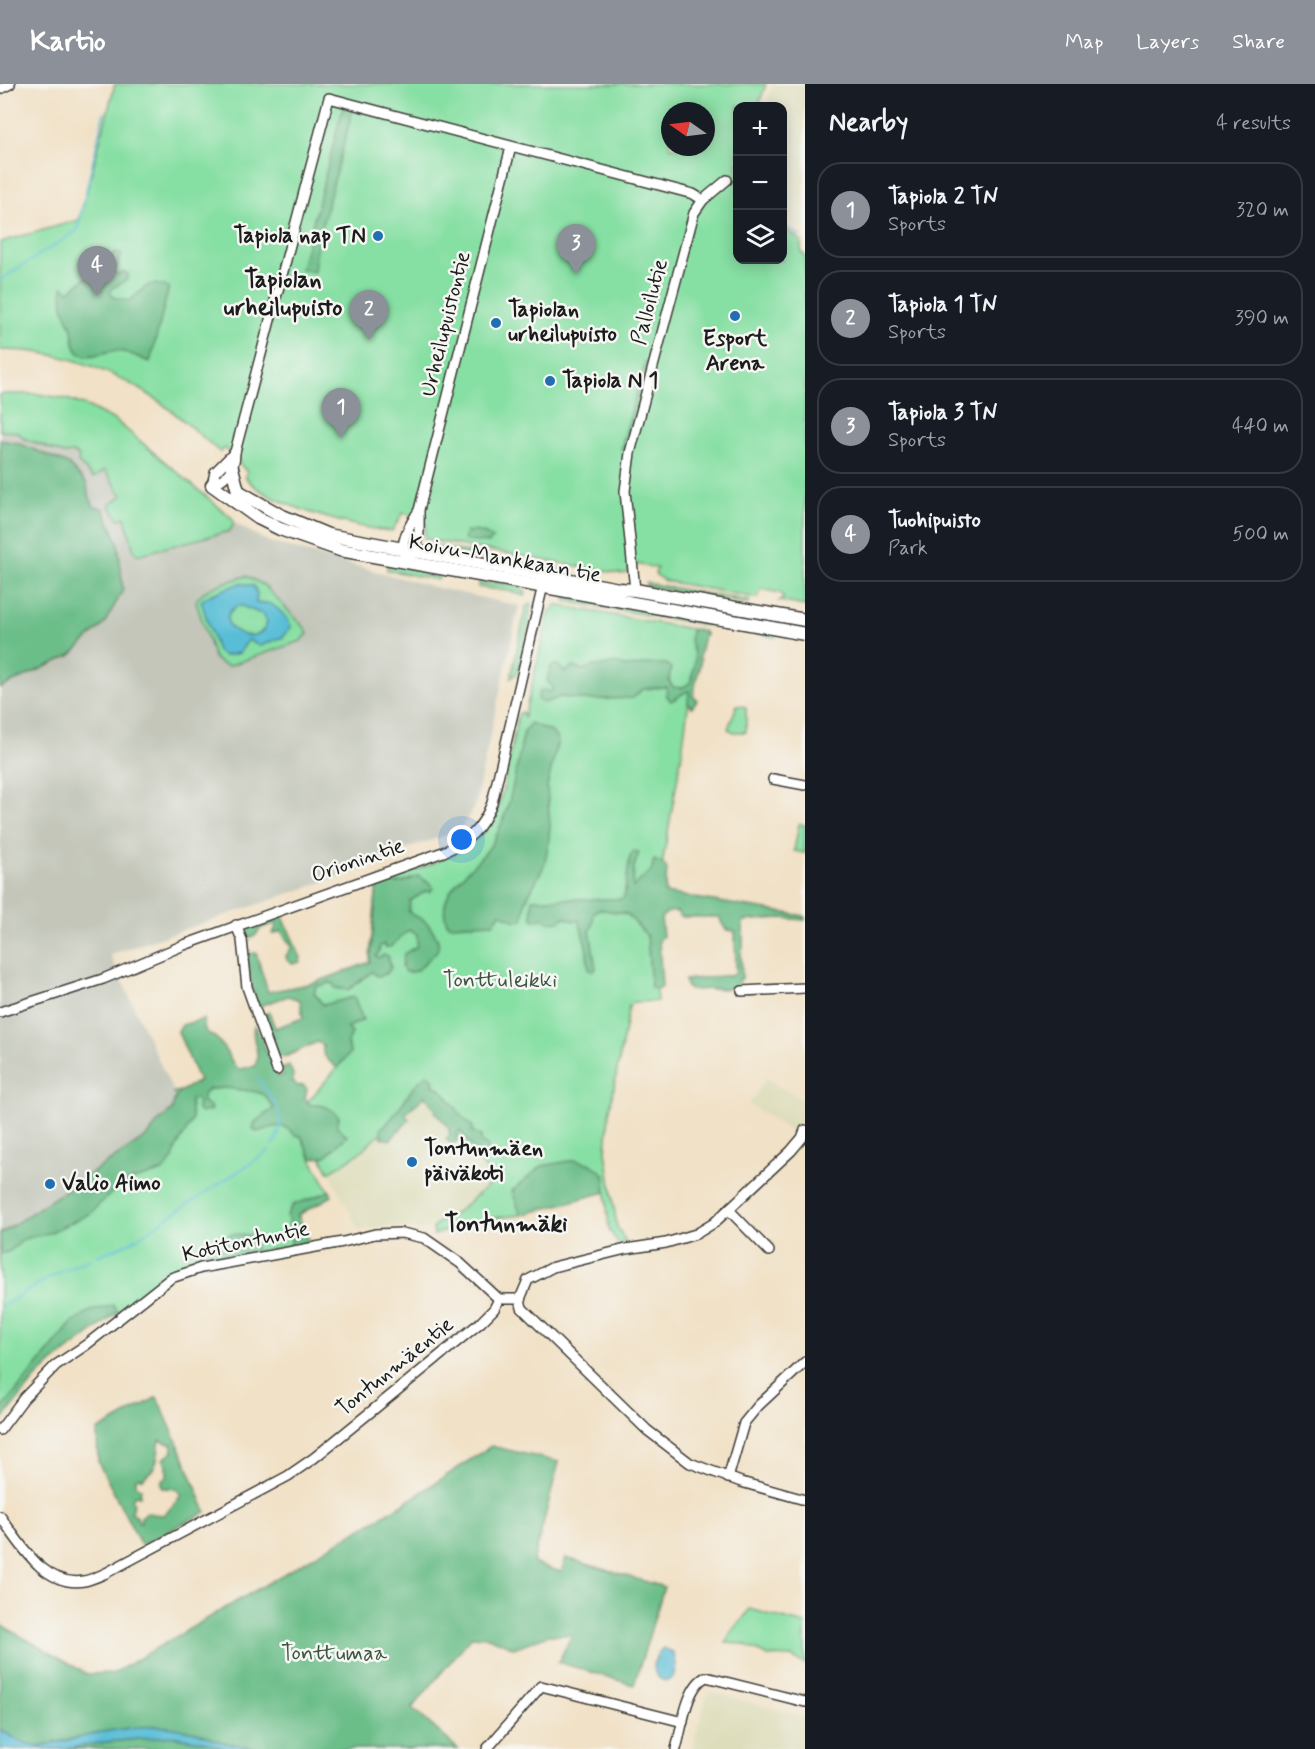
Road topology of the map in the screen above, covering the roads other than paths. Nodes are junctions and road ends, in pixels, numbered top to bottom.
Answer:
1 (10, 84) edge
2 (0, 89) edge
3 (511, 147) junction
4 (727, 180) dead end
5 (703, 200) junction
6 (235, 452) junction
7 (232, 468) junction
8 (212, 485) junction
9 (419, 510) junction
10 (402, 549) junction
11 (415, 551) junction
12 (406, 563) junction
13 (544, 582) junction
14 (635, 590) junction
15 (805, 620) edge
16 (805, 634) edge
17 (773, 779) dead end
18 (805, 785) edge
19 (236, 925) junction
20 (805, 988) edge
21 (742, 991) dead end
22 (0, 1012) edge
23 (277, 1070) dead end
24 (804, 1136) edge
25 (729, 1210) junction
26 (768, 1251) dead end
27 (499, 1299) junction
28 (520, 1299) junction
29 (805, 1362) edge
30 (0, 1430) edge
31 (728, 1478) junction
32 (805, 1500) edge
33 (0, 1516) edge
34 (805, 1702) edge
35 (683, 1722) junction
36 (486, 1749) edge
37 (676, 1749) edge

1 - 2 street
3 - 5 street
3 - 6 street
3 - 9 street, Urheilupuistontie
4 - 5 street, Palloilutie
5 - 14 street, Palloilutie
6 - 7 street
6 - 8 street
7 - 8 street
7 - 10 main road, Koivu-Mankkaan tie
8 - 12 main road, Koivu-Mankkaan tie
9 - 10 street, Urheilupuistontie
9 - 11 street, Urheilupuistontie
10 - 11 main road, Koivu-Mankkaan tie
10 - 12 street
11 - 12 street, Urheilupuistontie
11 - 13 main road, Koivu-Mankkaan tie
12 - 13 main road, Koivu-Mankkaan tie
13 - 14 main road, Koivu-Mankkaan tie
13 - 16 main road, Koivu-Mankkaan tie
13 - 19 street, Orionintie
14 - 15 main road, Koivu-Mankkaan tie
17 - 18 street
19 - 22 street, Orionintie
19 - 23 street
20 - 21 street
24 - 25 street
25 - 26 street
25 - 28 street
27 - 28 street
27 - 30 street, Kotitontuntie
27 - 33 street, Tontunmäentie
28 - 31 street
29 - 31 street
31 - 32 street
34 - 35 street
35 - 36 street
35 - 37 street

